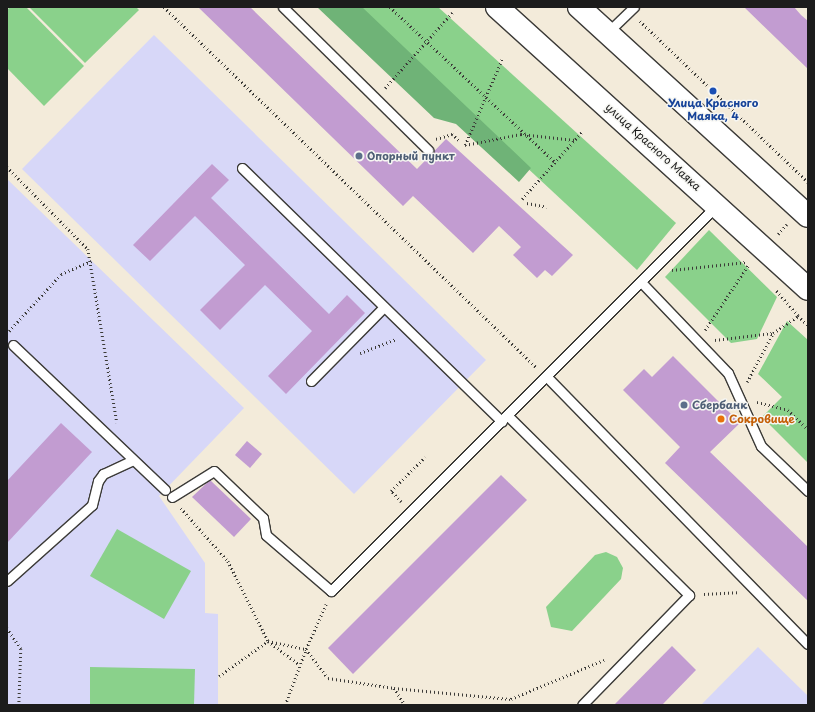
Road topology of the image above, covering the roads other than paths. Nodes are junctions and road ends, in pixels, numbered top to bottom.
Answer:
1 (283, 7) edge
2 (498, 7) edge
3 (579, 7) edge
4 (632, 9) edge
5 (608, 32) junction
6 (428, 150) dead end
7 (242, 168) dead end
8 (717, 205) junction
9 (799, 218) edge
10 (641, 282) junction
11 (808, 289) edge
12 (384, 307) junction
13 (13, 345) dead end
14 (547, 377) junction
15 (311, 381) dead end
16 (505, 419) junction
17 (133, 460) junction
18 (165, 490) dead end
19 (808, 491) edge
20 (172, 497) road end
21 (7, 581) edge
22 (808, 644) edge
23 (582, 705) edge

1 - 6 lane
2 - 8 street, улица Красного Маяка
3 - 5 street
4 - 5 lane
5 - 9 street
7 - 12 lane
8 - 10 lane
8 - 11 street, улица Красного Маяка
10 - 14 lane
10 - 19 lane
12 - 15 lane
12 - 16 lane
13 - 17 lane
14 - 16 lane
14 - 22 lane
16 - 20 lane
16 - 23 lane
17 - 18 lane
17 - 21 lane

